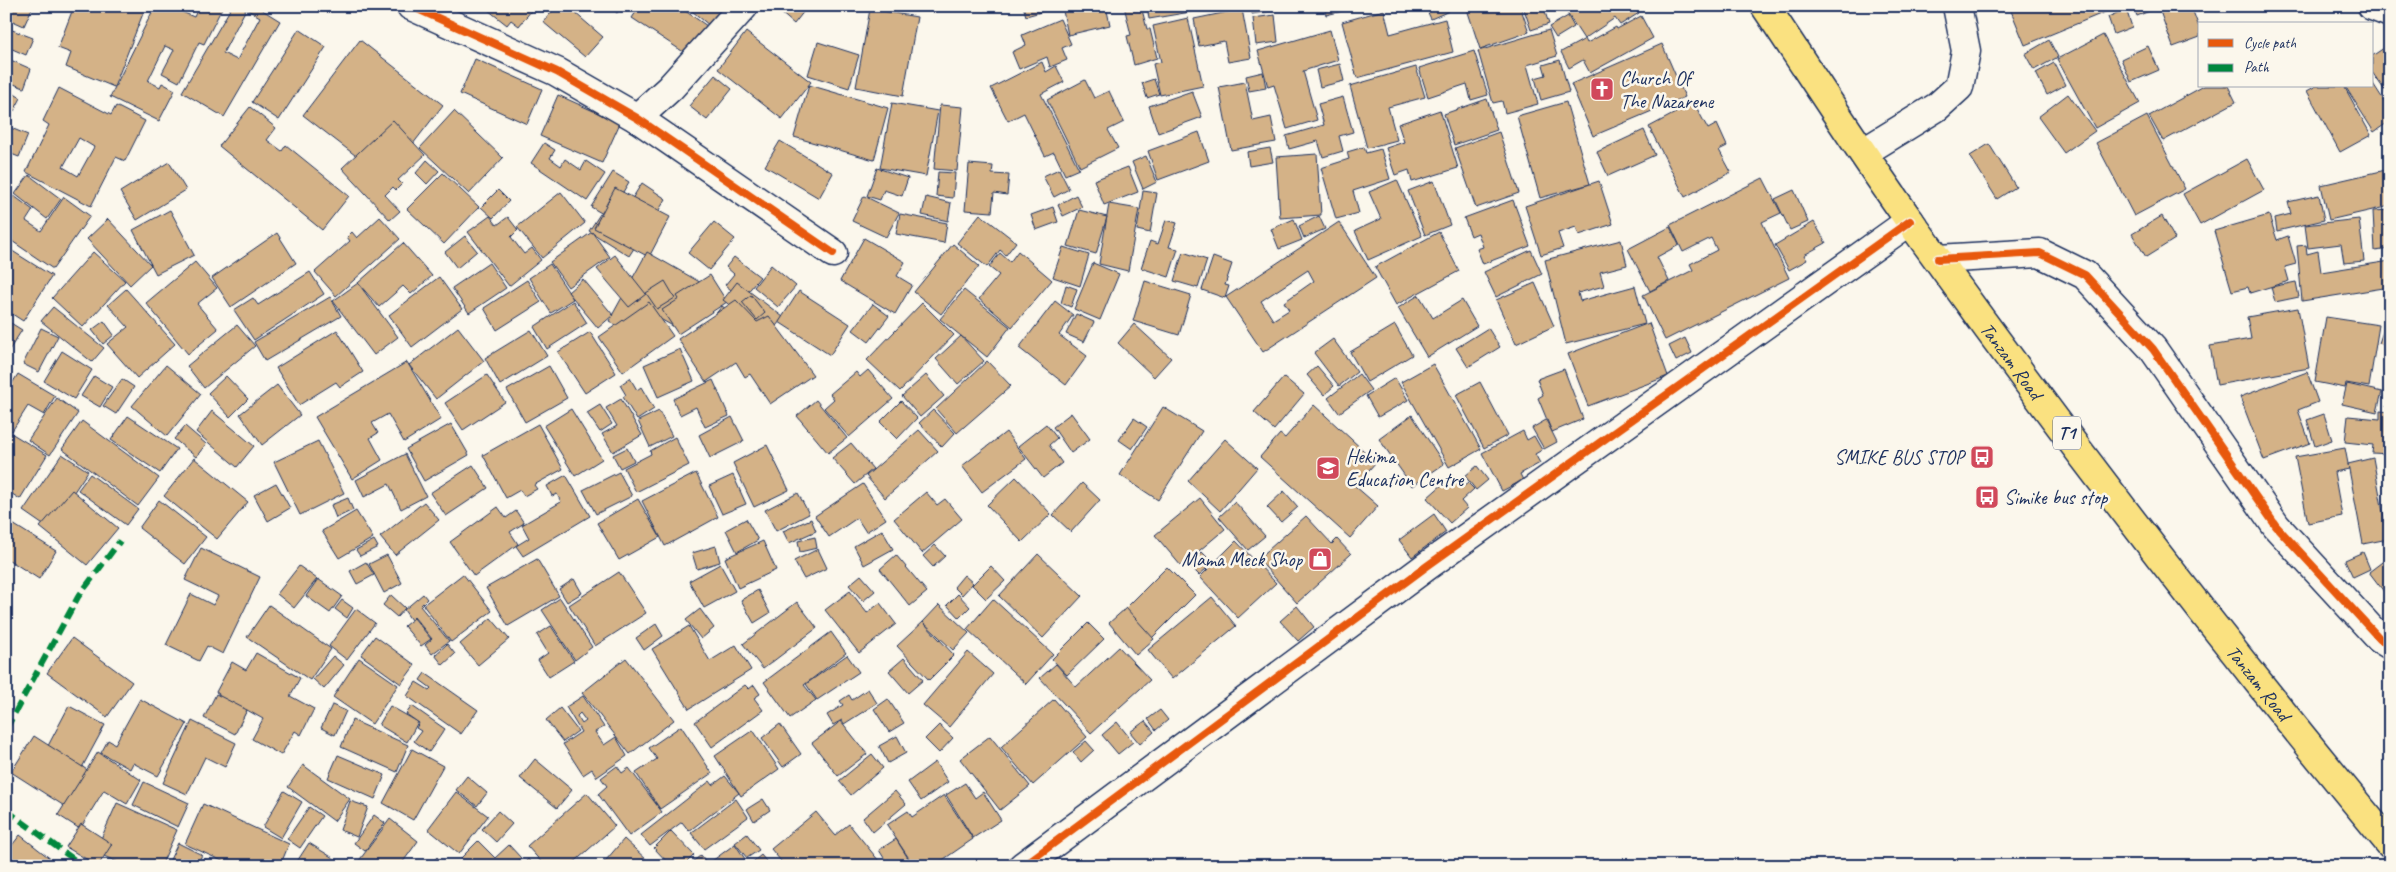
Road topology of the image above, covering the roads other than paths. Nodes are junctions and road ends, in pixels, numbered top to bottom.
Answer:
1 (411, 6) edge
2 (744, 6) edge
3 (1765, 6) edge
4 (1957, 6) edge
5 (2372, 6) edge
6 (2390, 14) edge
7 (637, 118) junction
8 (1864, 152) junction
9 (1910, 221) junction
10 (833, 253) dead end
11 (1938, 259) junction
12 (2390, 645) edge
13 (2390, 844) edge
14 (1023, 866) edge

1 - 7 street
2 - 7 street
3 - 8 highway, Tanzam Road / T1
4 - 8 street
5 - 6 street
7 - 10 street
8 - 9 highway, Tanzam Road / T1
9 - 11 highway, Tanzam Road / T1
9 - 14 street
11 - 12 street
11 - 13 highway, Tanzam Road / T1

